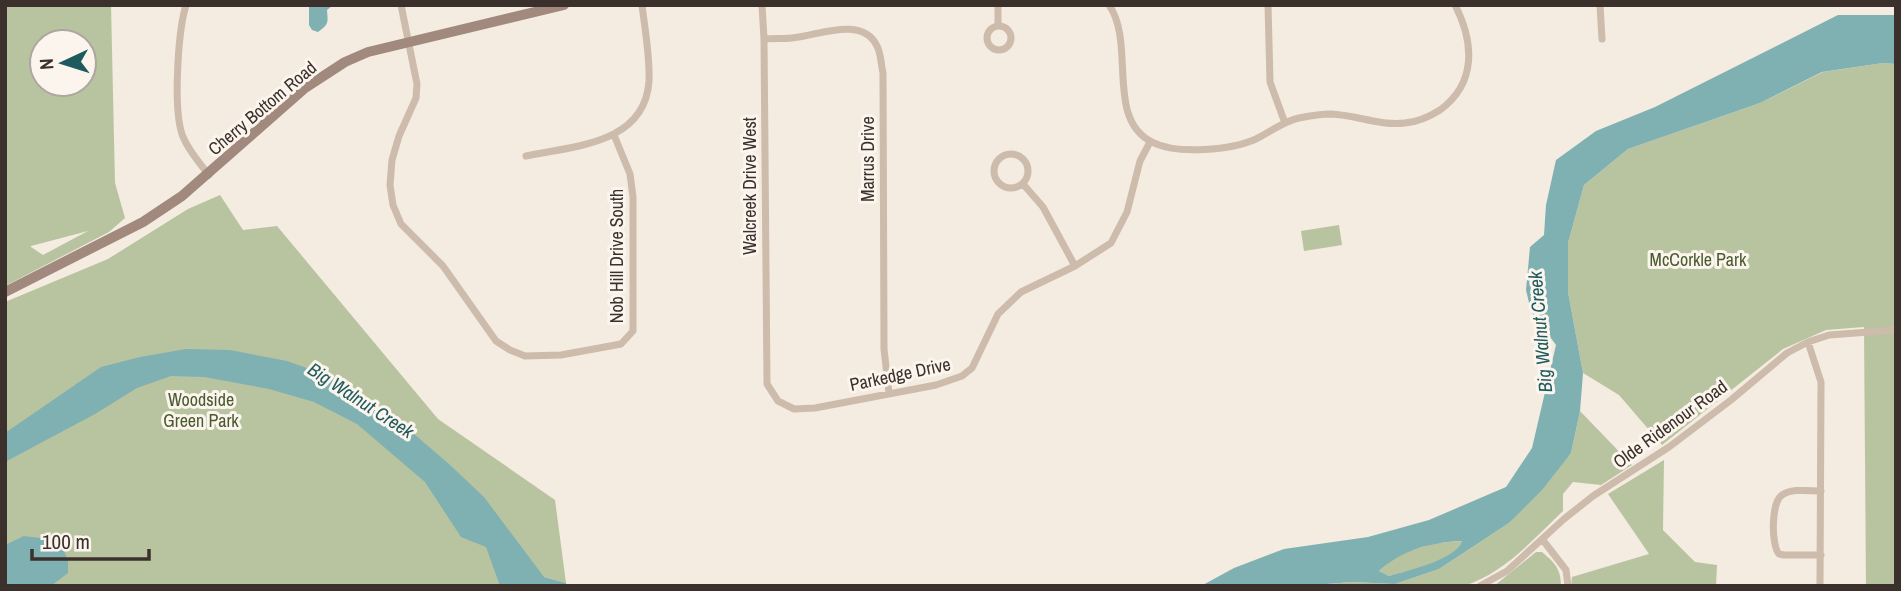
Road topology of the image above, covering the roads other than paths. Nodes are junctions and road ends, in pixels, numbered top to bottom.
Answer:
1 (186, 5) edge
2 (401, 5) edge
3 (564, 5) edge
4 (642, 5) edge
5 (762, 5) edge
6 (998, 5) edge
7 (1109, 5) edge
8 (1268, 5) edge
9 (1455, 5) edge
10 (1600, 5) edge
11 (533, 9) edge
12 (998, 26) dead end
13 (764, 38) junction
14 (1602, 39) dead end
15 (410, 41) junction
16 (1285, 123) junction
17 (614, 135) junction
18 (1150, 142) junction
19 (526, 156) dead end
20 (209, 175) junction
21 (1023, 184) junction
22 (1075, 267) junction
23 (5, 292) edge
24 (1896, 330) edge
25 (1808, 342) junction
26 (765, 367) joint
27 (889, 393) junction
28 (1821, 491) junction
29 (1542, 539) junction
30 (1821, 555) junction
31 (1480, 586) edge
32 (1568, 586) edge
33 (1820, 586) edge

1 - 20 street
2 - 15 street
3 - 11 main road, Cherry Bottom Road
4 - 17 street
5 - 13 street, Walcreek Drive West
6 - 12 street
7 - 18 street
8 - 16 street
9 - 16 street
10 - 14 street
11 - 15 main road, Cherry Bottom Road
13 - 26 street, Walcreek Drive West
13 - 27 street, Marrus Drive
15 - 17 street, Nob Hill Drive South
15 - 20 main road, Cherry Bottom Road
16 - 18 street
17 - 19 street
18 - 22 street, Parkedge Drive
20 - 23 main road, Cherry Bottom Road
21 - 21 street
21 - 22 street
22 - 27 street, Parkedge Drive
24 - 25 street, Olde Ridenour Road
25 - 28 street
25 - 29 street, Olde Ridenour Road
26 - 27 street, Parkedge Drive
28 - 30 street
28 - 30 street
29 - 31 street, Olde Ridenour Road
29 - 32 street
30 - 33 street

